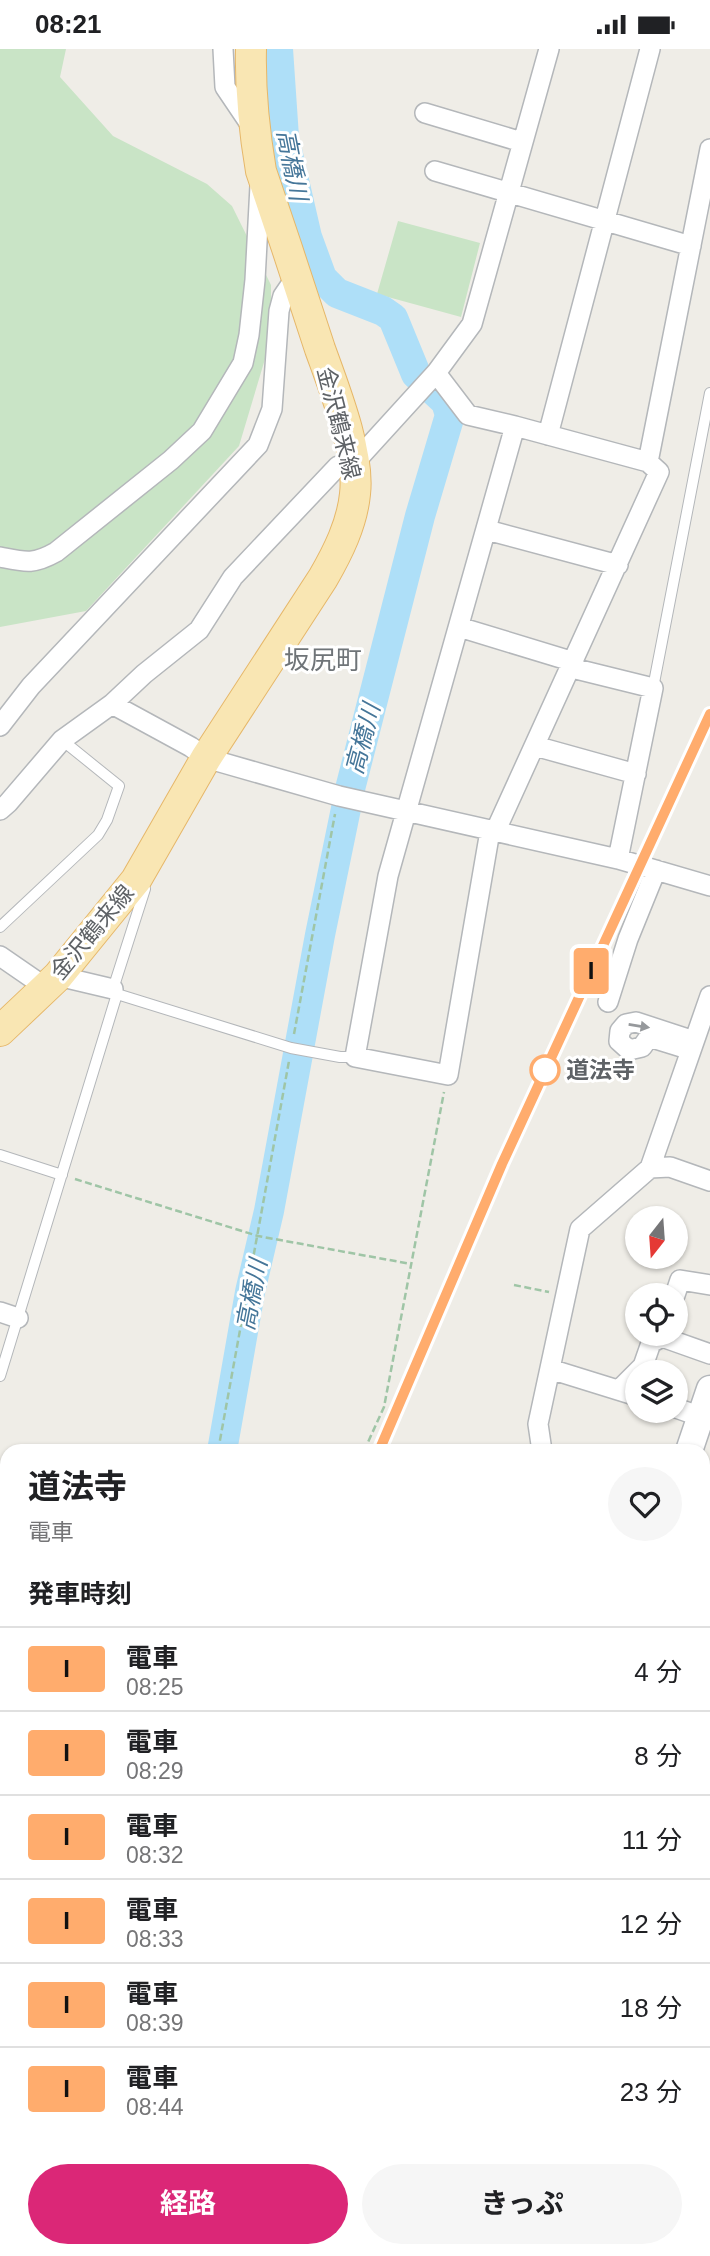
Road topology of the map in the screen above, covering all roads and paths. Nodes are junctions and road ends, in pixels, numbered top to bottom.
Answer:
1 (223, 49) edge
2 (251, 49) edge
3 (549, 49) edge
4 (650, 49) edge
5 (425, 113) dead end
6 (254, 130) junction
7 (522, 142) junction
8 (710, 149) edge
9 (261, 171) junction
10 (435, 171) dead end
11 (508, 192) junction
12 (604, 220) junction
13 (691, 246) junction
14 (296, 277) junction
15 (429, 380) junction
16 (710, 393) edge
17 (515, 426) junction
18 (548, 435) junction
19 (648, 462) junction
20 (354, 463) junction
21 (486, 530) junction
22 (0, 557) edge
23 (618, 565) junction
24 (459, 627) junction
25 (573, 665) junction
26 (653, 688) junction
27 (112, 704) junction
28 (0, 726) edge
29 (62, 740) junction
30 (535, 746) junction
31 (205, 758) junction
32 (636, 774) junction
33 (345, 797) junction
34 (0, 810) edge
35 (406, 811) junction
36 (493, 831) junction
37 (618, 859) junction
38 (656, 870) junction
39 (136, 880) junction
40 (710, 886) edge
41 (0, 927) edge
42 (0, 956) edge
43 (51, 982) junction
44 (115, 991) junction
45 (710, 996) edge
46 (608, 1002) dead end
47 (0, 1031) edge
48 (293, 1049) junction
49 (355, 1057) junction
50 (448, 1075) junction
51 (0, 1155) edge
52 (650, 1168) junction
53 (62, 1175) junction
54 (710, 1181) edge
55 (260, 1236) junction
56 (411, 1264) junction
57 (679, 1283) edge
58 (514, 1285) dead end
59 (710, 1285) edge
60 (566, 1296) junction
61 (9, 1315) edge
62 (688, 1345) edge
63 (710, 1354) edge
64 (550, 1369) junction
65 (0, 1376) edge
66 (710, 1389) edge
67 (625, 1392) edge
68 (695, 1415) edge
69 (219, 1444) edge
70 (367, 1444) edge
71 (541, 1444) edge
72 (690, 1444) edge

1 - 6 street
2 - 6 main road, 金沢鶴来線
3 - 7 street
4 - 12 street
5 - 7 street
6 - 9 main road, 金沢鶴来線
7 - 11 street
8 - 13 street
9 - 14 main road, 金沢鶴来線
9 - 22 street
10 - 11 street
11 - 12 street
11 - 15 street
12 - 13 street
12 - 18 street
13 - 19 street
14 - 20 main road, 金沢鶴来線
14 - 28 street
15 - 17 street
15 - 20 street
16 - 26 lane
17 - 18 street
17 - 21 street
18 - 19 street
19 - 23 street
20 - 27 street
20 - 31 main road, 金沢鶴来線
21 - 23 street
21 - 24 street
23 - 25 street
24 - 25 street
24 - 35 street
25 - 26 street
25 - 30 street
26 - 32 street
27 - 29 street
27 - 31 street
29 - 34 street
29 - 41 lane
30 - 32 street
30 - 36 street
31 - 33 street
31 - 39 main road, 金沢鶴来線
32 - 37 street
33 - 35 street
33 - 48 path
35 - 36 street
35 - 49 street
36 - 37 street
36 - 50 street
37 - 38 street
38 - 40 street
38 - 46 street
39 - 43 main road, 金沢鶴来線
39 - 44 lane
42 - 43 street
43 - 44 street
43 - 47 main road, 金沢鶴来線
44 - 48 lane
44 - 53 lane
45 - 52 street
48 - 49 lane
48 - 55 path
49 - 50 street
50 - 56 path
51 - 53 lane
52 - 54 street
52 - 60 street
53 - 55 path
53 - 61 lane
55 - 56 path
55 - 69 path
56 - 70 path
57 - 59 street
58 - 60 path
60 - 64 street
61 - 65 lane
62 - 63 street
64 - 67 street
64 - 71 street
66 - 68 main road
68 - 72 main road

